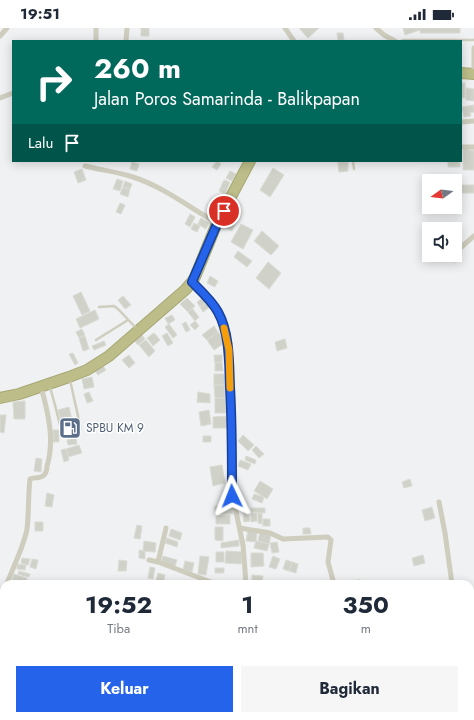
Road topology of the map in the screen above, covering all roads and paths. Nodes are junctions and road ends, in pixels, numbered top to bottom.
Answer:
1 (7, 28) edge
2 (96, 28) edge
3 (127, 28) edge
4 (285, 28) edge
5 (376, 28) edge
6 (0, 36) edge
7 (96, 40) edge
8 (126, 40) edge
9 (293, 40) edge
10 (393, 40) edge
11 (404, 40) edge
12 (462, 40) edge
13 (462, 40) edge
14 (474, 40) edge
15 (474, 48) edge
16 (462, 73) edge
17 (474, 74) edge
18 (12, 94) edge
19 (0, 98) edge
20 (474, 121) edge
21 (462, 122) edge
22 (462, 147) edge
23 (474, 147) edge
24 (249, 162) edge
25 (353, 162) edge
26 (85, 166) dead end
27 (354, 169) dead end
28 (217, 224) junction
29 (474, 236) edge
30 (462, 246) edge
31 (192, 282) junction
32 (99, 307) dead end
33 (128, 320) junction
34 (139, 330) junction
35 (96, 340) dead end
36 (69, 378) junction
37 (45, 385) junction
38 (0, 398) edge
39 (439, 502) dead end
40 (166, 528) dead end
41 (240, 528) junction
42 (149, 560) dead end
43 (158, 562) junction
44 (9, 580) edge
45 (205, 580) edge
46 (246, 580) edge
47 (333, 580) edge
48 (451, 580) edge

1 - 6 street
2 - 7 street
3 - 8 street
4 - 9 street
5 - 10 street
11 - 12 lane
13 - 14 lane
15 - 17 street
16 - 17 highway
18 - 19 street
20 - 21 street
22 - 23 street
24 - 28 highway
25 - 27 lane
26 - 28 street
28 - 31 highway
29 - 30 street
31 - 34 highway
31 - 41 street
32 - 33 lane
33 - 34 lane
33 - 35 lane
34 - 36 highway
36 - 37 highway
36 - 37 lane
37 - 38 highway
37 - 44 street
39 - 48 street
40 - 43 street
41 - 46 street
41 - 47 street
42 - 43 street
43 - 45 street

